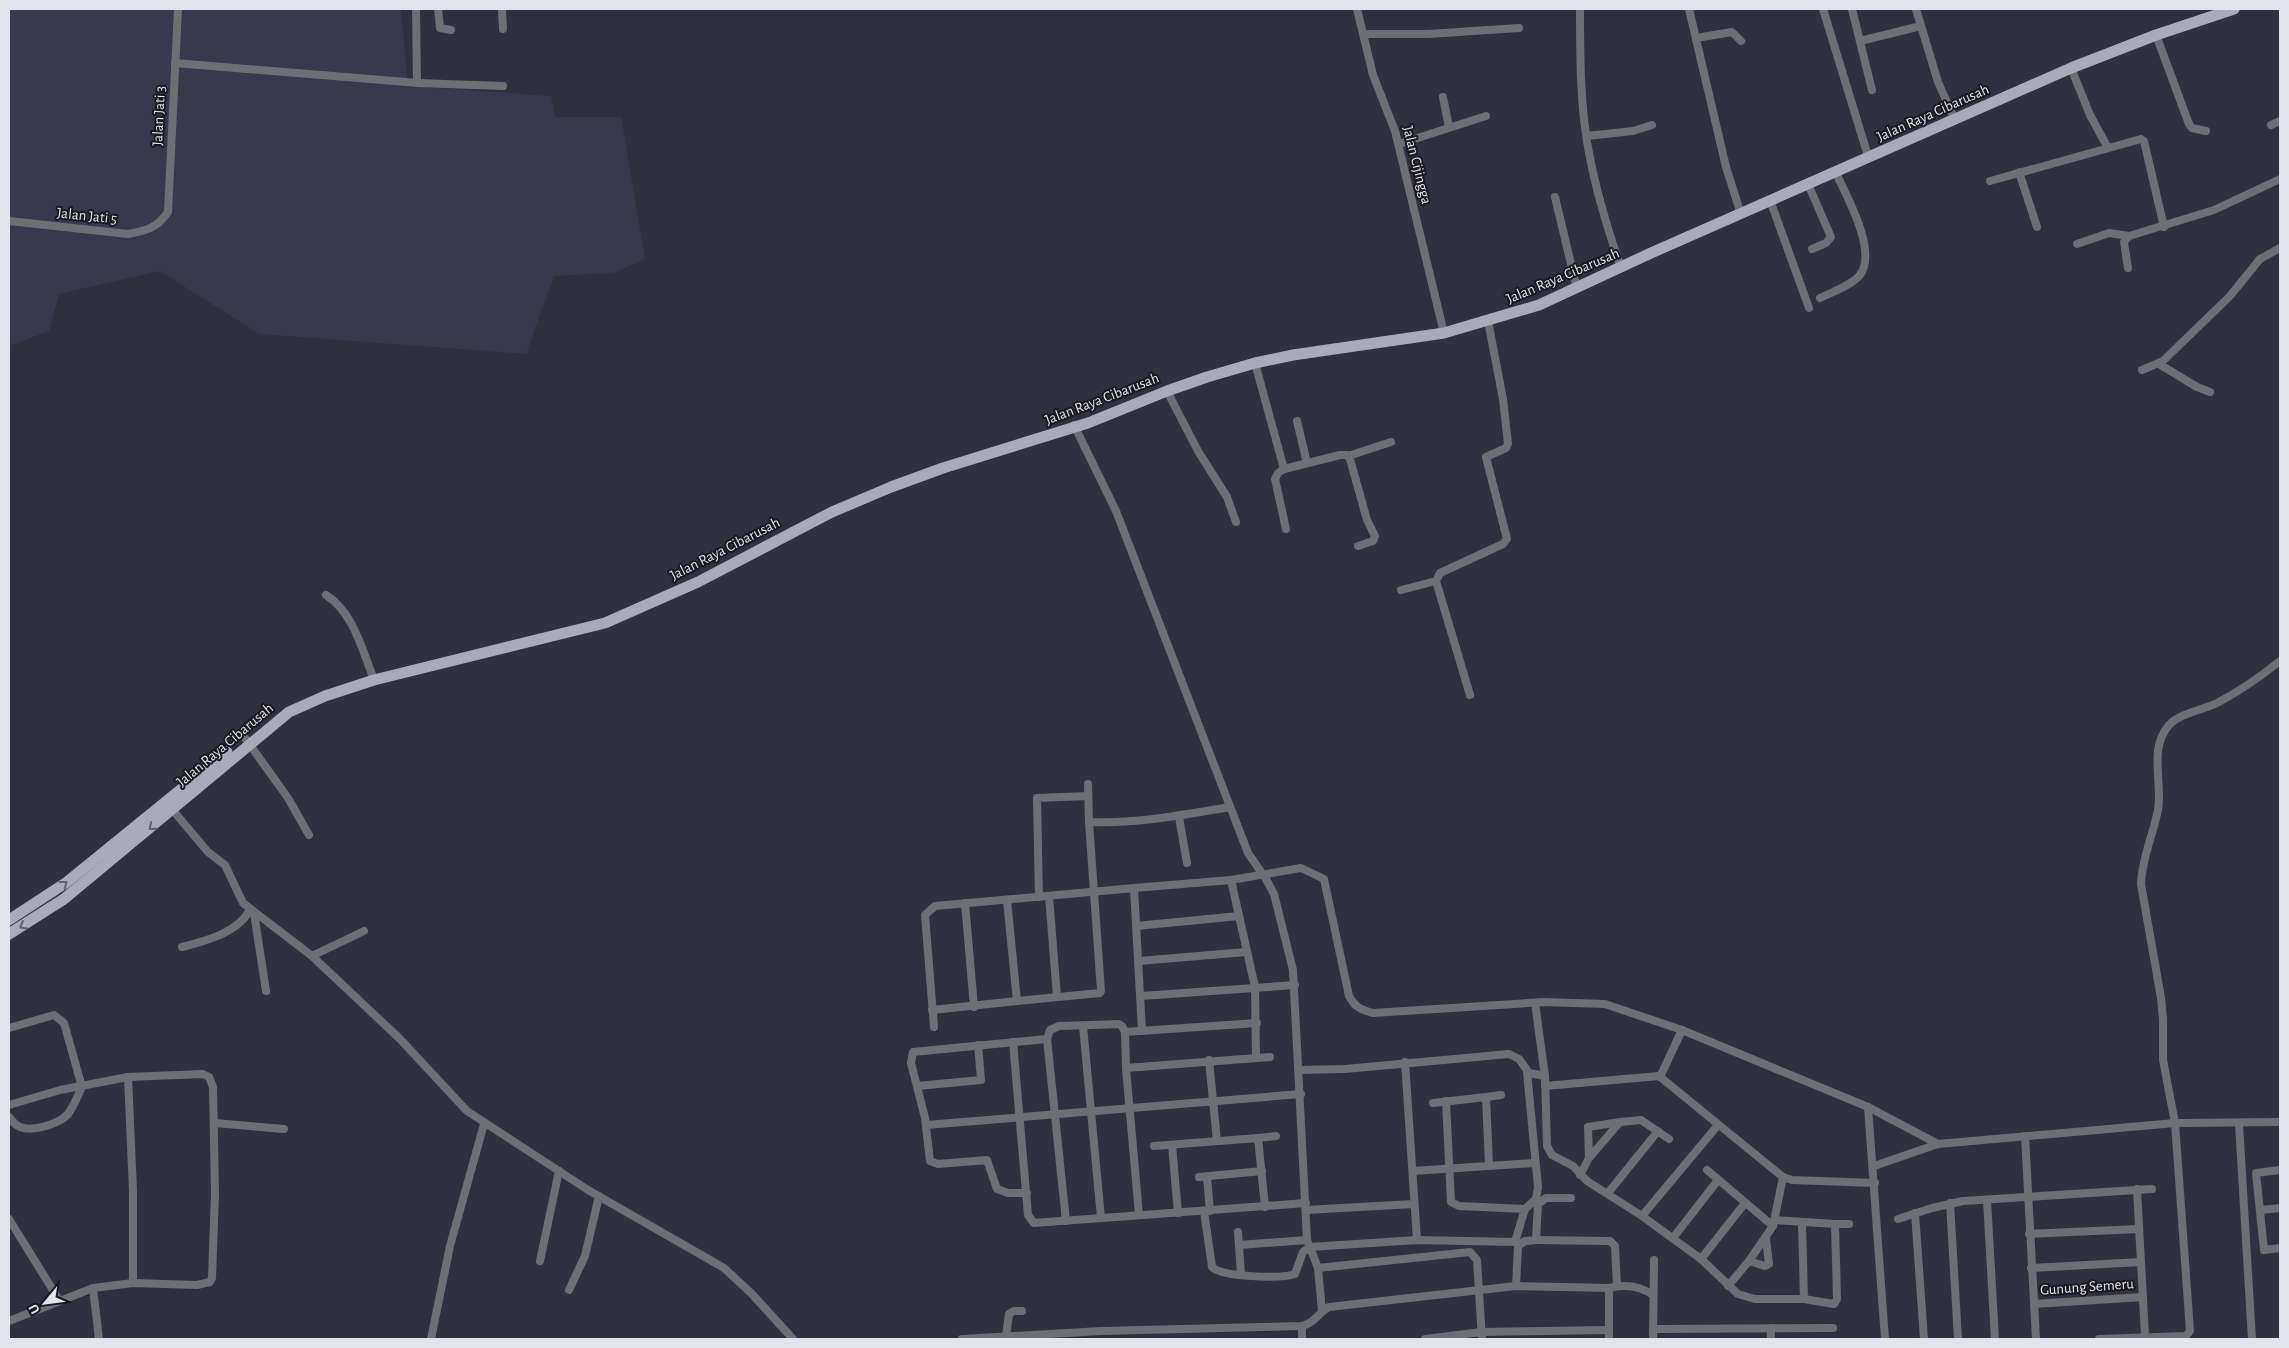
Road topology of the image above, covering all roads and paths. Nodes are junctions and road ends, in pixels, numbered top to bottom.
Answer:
1 (178, 9) edge
2 (416, 9) edge
3 (438, 9) edge
4 (502, 9) edge
5 (1357, 9) edge
6 (1580, 9) edge
7 (1689, 9) edge
8 (1823, 9) edge
9 (1852, 9) edge
10 (1916, 9) edge
11 (2224, 9) edge
12 (2234, 9) edge
13 (1921, 26) junction
14 (1519, 28) dead end
15 (503, 29) dead end
16 (451, 30) dead end
17 (1363, 34) junction
18 (2156, 35) junction
19 (1696, 38) junction
20 (1741, 41) dead end
21 (1860, 41) junction
22 (175, 63) junction
23 (2072, 68) junction
24 (419, 83) junction
25 (504, 86) dead end
26 (1872, 90) dead end
27 (1443, 97) dead end
28 (1486, 116) dead end
29 (1954, 118) junction
30 (2280, 121) edge
31 (2271, 124) dead end
32 (1652, 125) dead end
33 (1449, 127) junction
34 (2206, 131) dead end
35 (1587, 136) junction
36 (1398, 144) junction
37 (2108, 148) junction
38 (1862, 159) junction
39 (2019, 172) junction
40 (1836, 173) junction
41 (2280, 179) edge
42 (1990, 181) dead end
43 (1808, 184) junction
44 (1555, 197) dead end
45 (1770, 200) junction
46 (1740, 210) junction
47 (9, 221) edge
48 (160, 223) joint
49 (2037, 227) dead end
50 (2164, 227) junction
51 (2129, 236) junction
52 (2077, 244) dead end
53 (2280, 248) edge
54 (1812, 249) dead end
55 (1620, 264) junction
56 (2128, 268) dead end
57 (1576, 285) junction
58 (1820, 298) dead end
59 (1809, 308) dead end
60 (1488, 321) junction
61 (1444, 331) junction
62 (1255, 363) junction
63 (2159, 364) junction
64 (2142, 370) dead end
65 (1167, 390) junction
66 (2210, 392) dead end
67 (1108, 414) junction
68 (1297, 421) dead end
69 (1075, 426) junction
70 (1391, 442) dead end
71 (1348, 456) junction
72 (1307, 463) junction
73 (1284, 469) junction
74 (1236, 522) dead end
75 (1286, 529) dead end
76 (1358, 546) dead end
77 (1436, 581) junction
78 (1401, 590) dead end
79 (326, 595) dead end
80 (2280, 661) edge
81 (373, 677) junction
82 (1470, 695) dead end
83 (248, 740) junction
84 (1088, 784) dead end
85 (1088, 796) junction
86 (169, 806) junction
87 (1230, 807) junction
88 (1180, 817) junction
89 (1089, 822) junction
90 (309, 835) dead end
91 (1186, 863) dead end
92 (1264, 875) junction
93 (1231, 880) junction
94 (1134, 888) junction
95 (1093, 890) junction
96 (1039, 896) junction
97 (1049, 896) junction
98 (1007, 900) junction
99 (965, 903) junction
100 (252, 911) junction
101 (1239, 916) junction
102 (9, 920) edge
103 (1136, 926) junction
104 (364, 932) dead end
105 (9, 934) edge
106 (182, 947) dead end
107 (1246, 952) junction
108 (312, 956) junction
109 (1139, 961) junction
110 (1295, 985) junction
111 (1255, 987) junction
112 (266, 991) dead end
113 (1141, 996) junction
114 (1057, 997) junction
115 (1017, 1001) junction
116 (1535, 1003) junction
117 (974, 1007) junction
118 (932, 1010) junction
119 (1257, 1023) junction
120 (1083, 1026) junction
121 (9, 1028) edge
122 (934, 1028) dead end
123 (1682, 1030) junction
124 (1142, 1031) junction
125 (1125, 1032) junction
126 (1047, 1039) junction
127 (1013, 1042) junction
128 (978, 1045) junction
129 (1256, 1056) junction
130 (1270, 1057) dead end
131 (1209, 1060) junction
132 (1405, 1062) junction
133 (1126, 1068) junction
134 (1299, 1070) junction
135 (1527, 1072) junction
136 (1545, 1076) junction
137 (128, 1077) junction
138 (1660, 1077) junction
139 (917, 1086) junction
140 (1546, 1086) junction
141 (82, 1087) junction
142 (1301, 1094) junction
143 (1501, 1096) dead end
144 (1486, 1098) junction
145 (1214, 1101) junction
146 (1446, 1101) junction
147 (1434, 1102) dead end
148 (9, 1105) edge
149 (1868, 1107) junction
150 (1129, 1108) junction
151 (1090, 1110) junction
152 (1056, 1114) junction
153 (9, 1117) edge
154 (1021, 1117) junction
155 (1620, 1122) junction
156 (2280, 1122) edge
157 (214, 1123) junction
158 (2175, 1123) junction
159 (484, 1124) junction
160 (1718, 1124) junction
161 (2239, 1124) junction
162 (926, 1125) junction
163 (284, 1129) dead end
164 (1658, 1131) junction
165 (1276, 1136) dead end
166 (2025, 1136) junction
167 (1258, 1138) junction
168 (1669, 1139) dead end
169 (1217, 1141) junction
170 (1938, 1144) junction
171 (1172, 1145) junction
172 (1154, 1146) dead end
173 (1589, 1158) junction
174 (1535, 1163) junction
175 (1488, 1166) junction
176 (1874, 1166) junction
177 (1450, 1168) junction
178 (1707, 1170) dead end
179 (2280, 1170) edge
180 (559, 1171) junction
181 (1262, 1171) junction
182 (1413, 1171) junction
183 (1580, 1175) junction
184 (1783, 1177) junction
185 (1718, 1180) junction
186 (1875, 1184) junction
187 (2137, 1189) junction
188 (2152, 1189) dead end
189 (1027, 1193) junction
190 (1608, 1193) junction
191 (599, 1196) junction
192 (2028, 1196) junction
193 (1571, 1198) dead end
194 (1987, 1200) junction
195 (1745, 1203) junction
196 (1950, 1203) junction
197 (1414, 1204) junction
198 (1306, 1206) junction
199 (1265, 1207) junction
200 (2280, 1208) edge
201 (1525, 1209) junction
202 (2260, 1210) junction
203 (1207, 1211) junction
204 (1178, 1212) junction
205 (1915, 1213) junction
206 (1139, 1215) junction
207 (1642, 1216) junction
208 (1101, 1218) junction
209 (9, 1219) edge
210 (1898, 1219) dead end
211 (1066, 1221) junction
212 (1802, 1222) junction
213 (1775, 1223) junction
214 (1835, 1224) junction
215 (1849, 1224) dead end
216 (2139, 1229) junction
217 (1238, 1232) dead end
218 (2029, 1234) junction
219 (1673, 1238) junction
220 (1766, 1239) junction
221 (1417, 1240) junction
222 (1536, 1240) junction
223 (1309, 1244) junction
224 (1240, 1245) junction
225 (2280, 1248) edge
226 (1701, 1259) junction
227 (540, 1260) dead end
228 (1654, 1260) dead end
229 (1750, 1261) junction
230 (2141, 1262) junction
231 (1318, 1268) junction
232 (2031, 1268) junction
233 (1241, 1274) junction
234 (133, 1283) junction
235 (1516, 1286) junction
236 (1728, 1286) junction
237 (1613, 1287) junction
238 (93, 1288) junction
239 (1480, 1288) junction
240 (569, 1290) dead end
241 (1653, 1295) junction
242 (2143, 1297) junction
243 (1804, 1299) junction
244 (60, 1300) junction
245 (2034, 1304) junction
246 (1022, 1311) dead end
247 (1322, 1311) junction
248 (9, 1321) edge
249 (1302, 1326) junction
250 (1771, 1328) junction
251 (1833, 1328) dead end
252 (1654, 1329) junction
253 (1609, 1330) junction
254 (1482, 1335) edge
255 (1006, 1336) junction
256 (2145, 1336) junction
257 (1438, 1338) edge
258 (99, 1339) edge
259 (432, 1339) edge
260 (793, 1339) edge
261 (962, 1339) edge
262 (1302, 1339) edge
263 (1425, 1339) edge
264 (1609, 1339) edge
265 (1654, 1339) edge
266 (1771, 1339) edge
267 (1885, 1339) edge
268 (1924, 1339) edge
269 (1958, 1339) edge
270 (1995, 1339) edge
271 (2036, 1339) edge
272 (2098, 1339) edge
273 (2252, 1339) edge

1 - 22 street, Jalan Jati 3
2 - 24 street
3 - 16 street
4 - 15 street
5 - 17 street, Jalan Cijingga
6 - 35 street
7 - 19 street
8 - 38 street
9 - 21 street
10 - 13 street
11 - 29 main road, Jalan Raya Cibarusah
12 - 18 main road, Jalan Raya Cibarusah
13 - 21 street
13 - 29 street
14 - 17 street
17 - 36 street, Jalan Cijingga
18 - 23 main road, Jalan Raya Cibarusah
18 - 34 street
19 - 20 street
19 - 46 street
21 - 26 street
22 - 24 street
22 - 48 street, Jalan Jati 3
23 - 37 street
23 - 38 main road, Jalan Raya Cibarusah
24 - 25 street
27 - 33 street
28 - 33 street
29 - 38 main road, Jalan Raya Cibarusah
30 - 31 street
32 - 35 street
33 - 36 street
35 - 55 street
36 - 61 street, Jalan Cijingga
37 - 39 street
37 - 50 street
38 - 40 main road, Jalan Raya Cibarusah
38 - 46 main road, Jalan Raya Cibarusah
39 - 42 street
39 - 49 street
40 - 43 main road, Jalan Raya Cibarusah
40 - 58 street
41 - 50 street
43 - 45 main road, Jalan Raya Cibarusah
43 - 54 street
44 - 57 street
45 - 59 street
45 - 60 main road, Jalan Raya Cibarusah
46 - 55 main road, Jalan Raya Cibarusah
47 - 48 street, Jalan Jati 5
50 - 51 street
51 - 52 street
51 - 56 street
53 - 63 street
55 - 57 main road, Jalan Raya Cibarusah
57 - 61 main road, Jalan Raya Cibarusah
60 - 61 main road, Jalan Raya Cibarusah
60 - 77 street
61 - 62 main road, Jalan Raya Cibarusah
61 - 67 main road, Jalan Raya Cibarusah
62 - 65 main road, Jalan Raya Cibarusah
62 - 73 street
63 - 64 street
63 - 66 street
65 - 67 main road, Jalan Raya Cibarusah
65 - 74 street
67 - 69 main road, Jalan Raya Cibarusah
68 - 72 street
69 - 81 main road, Jalan Raya Cibarusah
69 - 83 main road, Jalan Raya Cibarusah
69 - 87 street
70 - 71 street
71 - 72 street
71 - 76 street
72 - 73 street
73 - 75 street
77 - 78 street
77 - 82 street
79 - 81 street
80 - 158 street
81 - 83 main road, Jalan Raya Cibarusah
83 - 86 main road, Jalan Raya Cibarusah
83 - 90 street
84 - 85 street
85 - 89 street
85 - 96 street
86 - 100 street
102 -> 86 main road, Jalan Raya Cibarusah
86 -> 105 main road, Jalan Raya Cibarusah
87 - 88 street
87 - 92 street
88 - 89 street
88 - 91 street
89 - 95 street
92 - 93 street
92 - 110 street
92 - 116 street
93 - 94 street
93 - 101 street
94 - 95 street
94 - 103 street
95 - 97 street
95 - 114 street
96 - 97 street
96 - 98 street
97 - 114 street
98 - 99 street
98 - 115 street
99 - 117 street
99 - 118 street
100 - 106 street
100 - 108 street
100 - 112 street
101 - 103 street
101 - 107 street
103 - 109 street
104 - 108 street
107 - 109 street
107 - 111 street
108 - 159 street
109 - 113 street
110 - 111 street
110 - 134 street
111 - 113 street
111 - 119 street
113 - 124 street
114 - 115 street
115 - 117 street
116 - 123 street
116 - 136 street
117 - 118 street
118 - 122 street
119 - 124 street
119 - 129 street
120 - 125 street
120 - 126 street
120 - 151 street
121 - 141 street
123 - 138 street
123 - 149 street
124 - 125 street
125 - 133 street
126 - 127 street
126 - 152 street
127 - 128 street
127 - 154 street
128 - 139 street
128 - 139 street
129 - 130 street
129 - 131 street
131 - 133 street
131 - 145 street
132 - 134 street
132 - 135 street
132 - 182 street
133 - 150 street
134 - 142 street
135 - 136 street
135 - 174 street
136 - 140 street
137 - 141 street
137 - 157 street
137 - 234 street
138 - 140 street
138 - 160 street
139 - 162 street
140 - 183 street
141 - 148 street
141 - 153 street
142 - 145 street
142 - 198 street
143 - 144 street
144 - 146 street
144 - 175 street
145 - 150 street
145 - 169 street
146 - 147 street
146 - 177 street
149 - 170 street
149 - 176 street
150 - 151 street
150 - 206 street
151 - 152 street
151 - 208 street
152 - 154 street
152 - 211 street
154 - 162 street
154 - 189 street
155 - 164 street
155 - 173 street
155 - 173 street
156 - 161 street
157 - 163 street
157 - 234 street
158 - 161 street
158 - 166 street
158 - 256 street
159 - 180 street
159 - 259 street
160 - 184 street
160 - 207 street
161 - 273 street
162 - 189 street
164 - 168 street
164 - 190 street
165 - 167 street
166 - 170 street
166 - 192 street
167 - 169 street
167 - 181 street
169 - 171 street
170 - 176 street
171 - 172 street
171 - 204 street
173 - 183 street
174 - 175 street
174 - 201 street
175 - 177 street
176 - 186 street
177 - 182 street
177 - 201 street
178 - 185 street
179 - 202 street
180 - 191 street
180 - 227 street
181 - 199 street
181 - 203 street
182 - 197 street
183 - 190 street
184 - 186 street
184 - 213 street
185 - 195 street
185 - 219 street
186 - 267 street
187 - 188 street
187 - 192 street
187 - 216 street
189 - 211 street
190 - 207 street
191 - 240 street
191 - 260 street
192 - 194 street
192 - 218 street
193 - 222 street
194 - 196 street
194 - 270 street
195 - 213 street
195 - 226 street
196 - 205 street
196 - 269 street
197 - 198 street
197 - 221 street
198 - 199 street
198 - 223 street
199 - 203 street
200 - 202 street
201 - 221 street
202 - 225 street
203 - 204 street
203 - 233 street
204 - 206 street
205 - 210 street
205 - 268 street
206 - 208 street
207 - 219 street
208 - 211 street
209 - 244 street
212 - 213 street
212 - 214 street
212 - 243 street
213 - 220 street
214 - 215 street
214 - 243 street
216 - 218 street
216 - 230 street
217 - 224 street
218 - 232 street
219 - 226 street
220 - 229 street
220 - 229 street
221 - 223 street
222 - 235 street
222 - 237 street
223 - 224 street
223 - 231 street
223 - 233 street
224 - 233 street
226 - 236 street
228 - 241 street
229 - 236 street
230 - 232 street
230 - 242 street
231 - 239 street
231 - 247 street
232 - 245 street
234 - 238 street
235 - 237 street
235 - 239 street
236 - 243 street
237 - 241 street
237 - 253 street
238 - 244 street
238 - 258 street
239 - 247 street
239 - 254 street
241 - 252 street
242 - 245 street, Gunung Semeru
242 - 256 street
244 - 248 street
245 - 271 street
246 - 255 street
247 - 249 street
249 - 255 street
249 - 262 street
250 - 251 street
250 - 252 street
250 - 266 street
252 - 265 street
253 - 254 street
253 - 264 street
254 - 257 street
255 - 261 street
256 - 272 street
257 - 263 street

